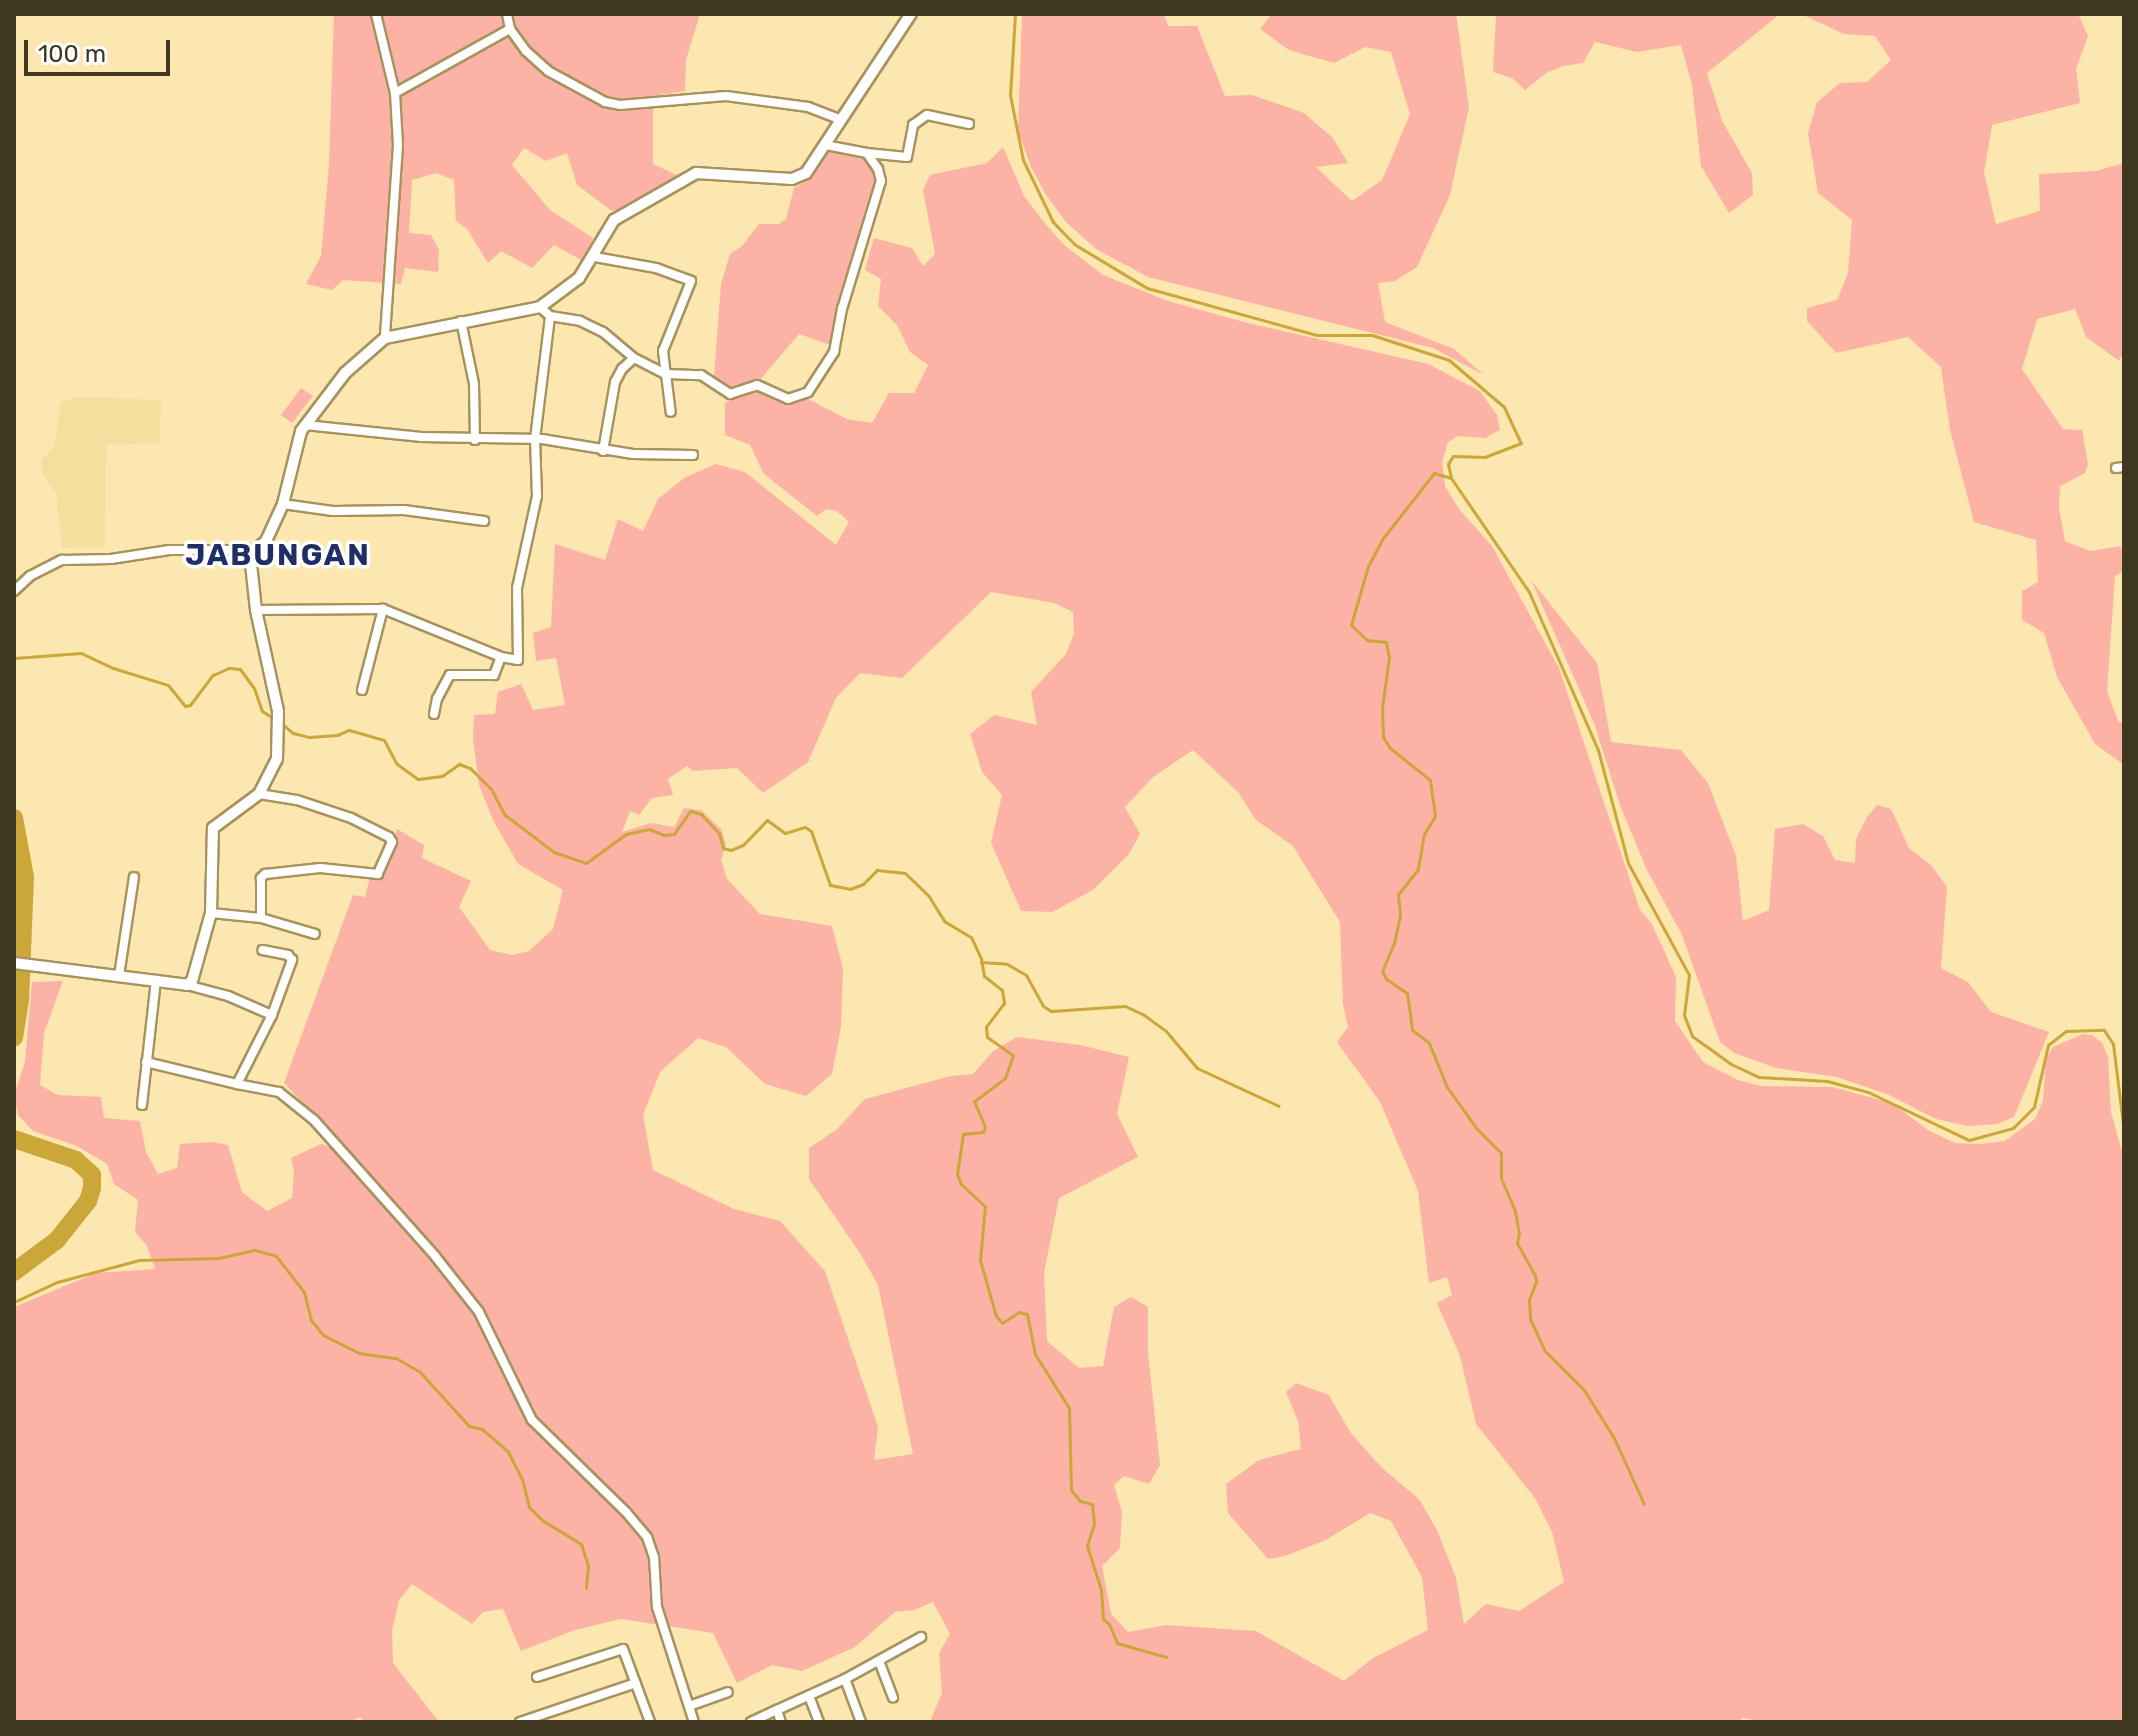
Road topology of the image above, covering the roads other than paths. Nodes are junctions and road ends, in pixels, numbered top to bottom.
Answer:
1 (376, 14) edge
2 (507, 14) edge
3 (911, 14) edge
4 (510, 29) junction
5 (395, 93) junction
6 (840, 119) junction
7 (969, 124) dead end
8 (825, 145) junction
9 (867, 153) junction
10 (595, 257) junction
11 (540, 307) junction
12 (550, 316) junction
13 (461, 321) junction
14 (385, 338) junction
15 (634, 358) junction
16 (666, 374) junction
17 (671, 412) dead end
18 (305, 425) junction
19 (535, 439) junction
20 (475, 440) junction
21 (603, 451) junction
22 (693, 455) dead end
23 (283, 504) junction
24 (484, 521) dead end
25 (250, 555) junction
26 (14, 591) edge
27 (383, 609) junction
28 (256, 610) junction
29 (501, 657) junction
30 (362, 690) dead end
31 (434, 714) dead end
32 (259, 794) junction
33 (134, 877) dead end
34 (211, 913) junction
35 (261, 918) junction
36 (315, 934) dead end
37 (262, 950) dead end
38 (14, 963) edge
39 (119, 976) junction
40 (156, 980) junction
41 (187, 985) junction
42 (272, 1015) junction
43 (146, 1062) junction
44 (237, 1084) junction
45 (142, 1105) dead end
46 (921, 1637) dead end
47 (879, 1661) junction
48 (537, 1677) dead end
49 (845, 1679) junction
50 (636, 1683) junction
51 (728, 1692) dead end
52 (809, 1696) junction
53 (893, 1697) dead end
54 (689, 1706) junction
55 (777, 1710) junction
56 (650, 1720) edge
57 (520, 1722) edge
58 (638, 1722) edge
59 (694, 1722) edge
60 (751, 1722) edge
61 (781, 1722) edge
62 (819, 1722) edge
63 (861, 1722) edge

1 - 5 street
2 - 4 street
3 - 6 street
4 - 5 street
4 - 6 street
5 - 14 street
6 - 8 street
7 - 9 street
8 - 9 street
8 - 10 street
9 - 16 street
10 - 11 street
10 - 16 street
11 - 12 street
11 - 13 street
12 - 15 street
12 - 19 street
13 - 14 street
13 - 20 street
14 - 18 street
15 - 16 street
15 - 21 street
16 - 17 street
18 - 20 street
18 - 23 street
19 - 20 street
19 - 21 street
19 - 29 street
21 - 22 street
23 - 24 street
23 - 25 street
25 - 26 street
25 - 28 street
27 - 28 street
27 - 29 street
27 - 30 street
28 - 32 street
29 - 31 street
32 - 34 street
32 - 35 street
33 - 39 street
34 - 35 street
34 - 41 street
35 - 36 street
37 - 42 street
38 - 39 street
39 - 40 street
40 - 41 street
40 - 43 street
41 - 42 street
42 - 44 street
43 - 44 street
43 - 45 street
44 - 54 street
46 - 47 street
47 - 49 street
47 - 53 street
48 - 50 street
49 - 52 street
49 - 63 street
50 - 56 street
50 - 57 street
51 - 54 street
52 - 55 street
52 - 62 street
54 - 59 street
55 - 60 street
55 - 61 street
56 - 58 street

